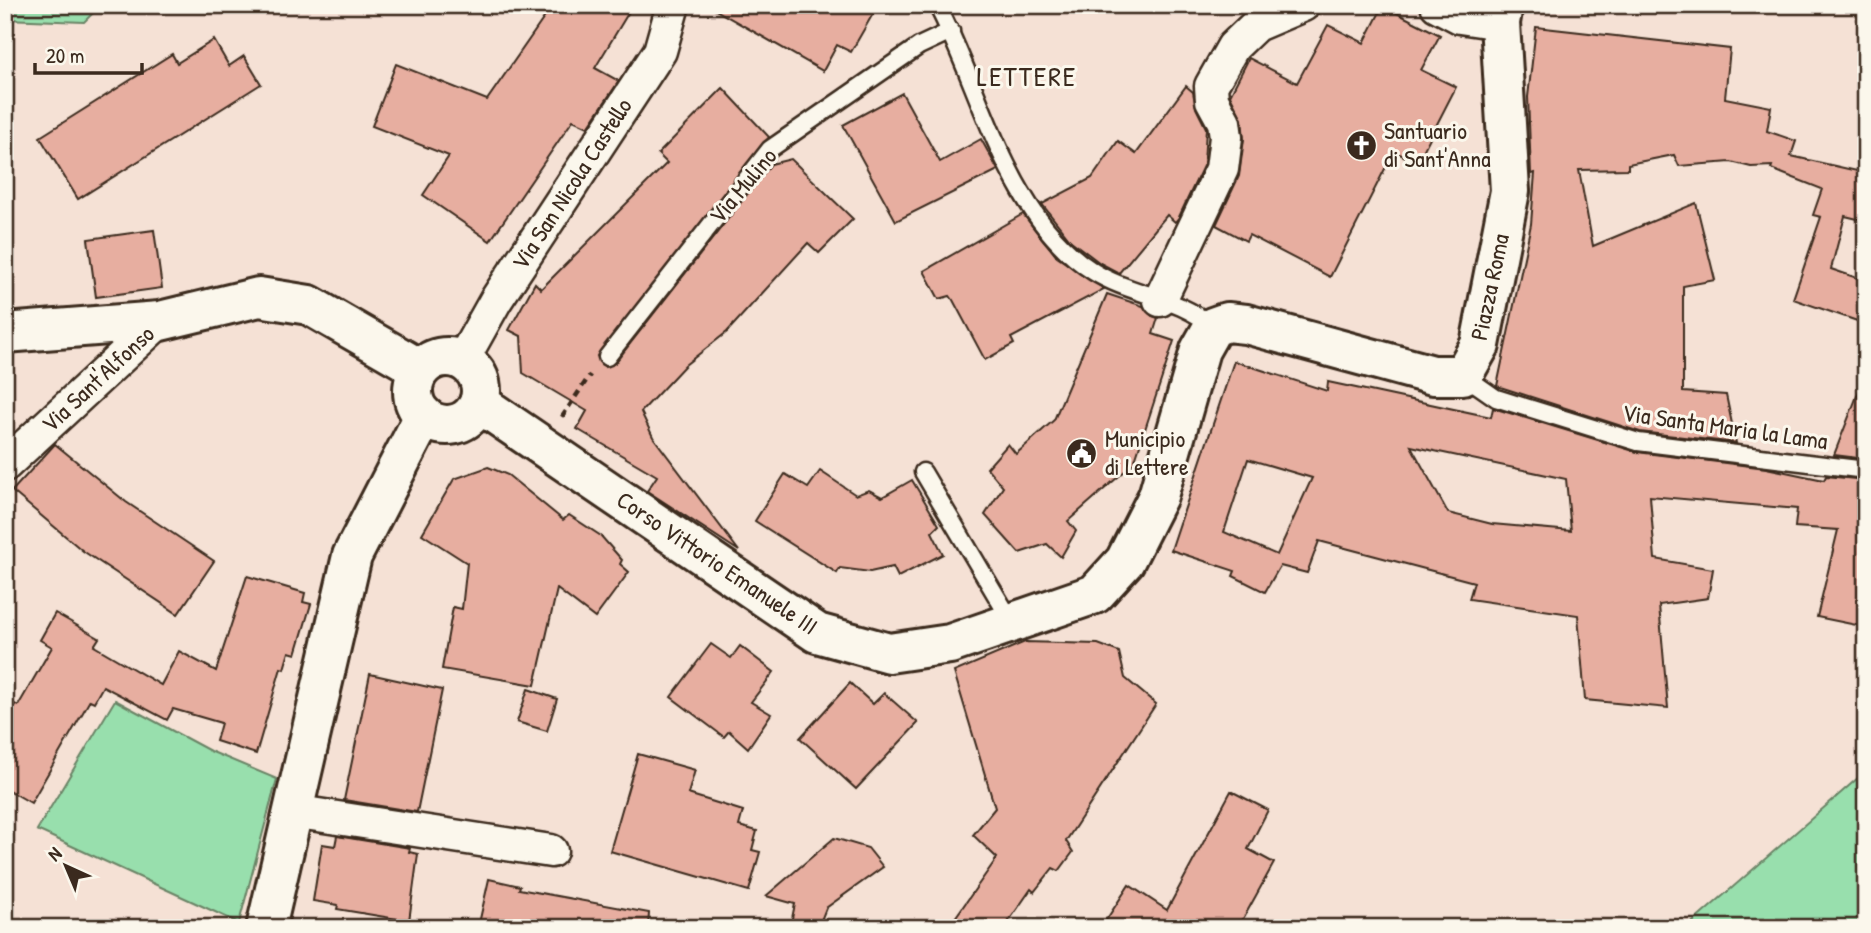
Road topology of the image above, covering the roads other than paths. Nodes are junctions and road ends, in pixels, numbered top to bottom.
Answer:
1 (673, 5) edge
2 (937, 5) edge
3 (1303, 5) edge
4 (1437, 5) edge
5 (1502, 14) edge
6 (951, 32) junction
7 (1160, 300) junction
8 (160, 321) junction
9 (1213, 327) junction
10 (5, 333) edge
11 (607, 357) road end
12 (463, 359) junction
13 (420, 369) junction
14 (1463, 375) junction
15 (479, 403) junction
16 (424, 416) junction
17 (5, 466) edge
18 (1866, 471) edge
19 (923, 472) dead end
20 (1013, 624) junction
21 (292, 811) junction
22 (551, 851) dead end
23 (266, 928) edge

1 - 12 street, Via San Nicola Castello
2 - 6 lane
3 - 7 street
4 - 5 street
5 - 14 street, Piazza Roma
6 - 7 lane
6 - 11 lane, Via Mulino
7 - 9 lane
8 - 10 street
8 - 13 street
8 - 17 street, Via Sant'Alfonso
9 - 14 street
9 - 20 street, Corso Vittorio Emanuele III
12 - 13 street
12 - 15 street
13 - 16 street
14 - 18 lane, Via Santa Maria la Lama
15 - 16 street
15 - 20 street, Corso Vittorio Emanuele III
16 - 21 street
19 - 20 lane
21 - 22 street
21 - 23 street

